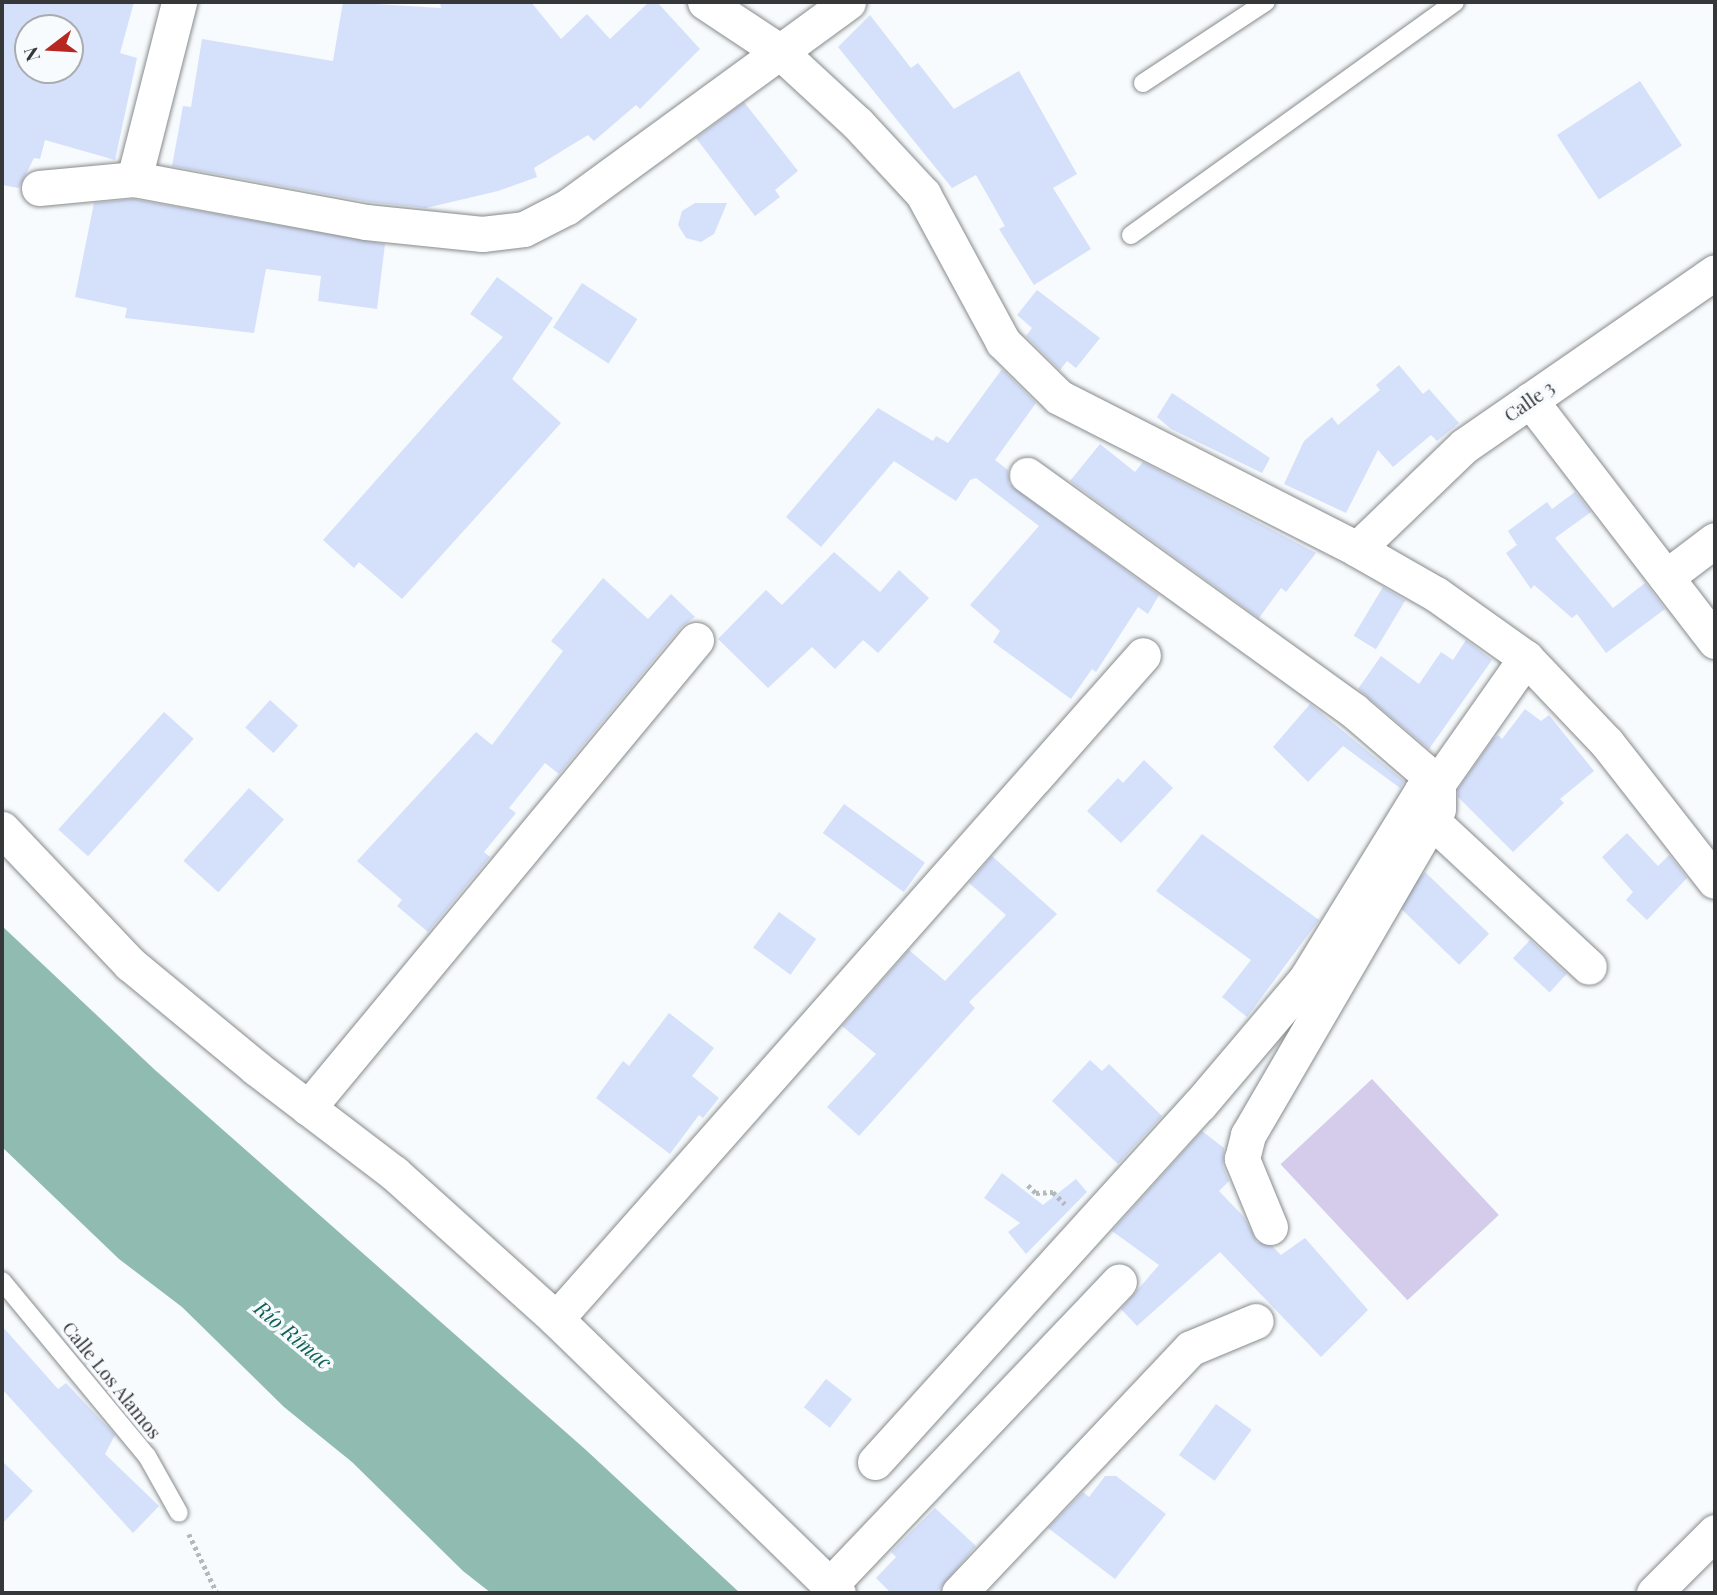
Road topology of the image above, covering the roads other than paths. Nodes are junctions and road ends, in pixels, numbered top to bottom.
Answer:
1 (179, 2) edge
2 (705, 2) edge
3 (848, 2) edge
4 (1266, 2) edge
5 (1455, 2) edge
6 (779, 51) junction
7 (1143, 83) dead end
8 (134, 179) junction
9 (39, 188) dead end
10 (1131, 234) dead end
11 (1715, 272) edge
12 (1530, 400) junction
13 (1027, 475) dead end
14 (1715, 540) edge
15 (1357, 549) junction
16 (1666, 577) junction
17 (696, 640) dead end
18 (1715, 641) edge
19 (1143, 655) dead end
20 (1527, 658) junction
21 (1438, 783) junction
22 (1432, 821) junction
23 (2, 829) edge
24 (1715, 881) edge
25 (1589, 967) dead end
26 (308, 1108) junction
27 (1270, 1227) dead end
28 (2, 1282) edge
29 (1119, 1282) dead end
30 (556, 1319) junction
31 (1256, 1321) dead end
32 (875, 1462) dead end
33 (179, 1513) road end
34 (1715, 1532) edge
35 (834, 1589) edge
36 (959, 1593) edge
37 (1654, 1593) edge

1 - 8 street
2 - 6 street
3 - 6 street
4 - 7 lane
5 - 10 lane
6 - 8 street
6 - 15 street
8 - 9 street
11 - 12 street, Calle 3
12 - 15 street, Calle 3
12 - 16 street
13 - 21 street
14 - 16 street
15 - 20 street
16 - 18 street
17 - 26 street
19 - 30 street
20 - 21 street
20 - 24 street
21 - 22 street
21 - 32 street
22 - 25 street
22 - 27 street
23 - 26 street
26 - 30 street
28 - 33 lane, Calle Los Alamos
29 - 35 street
30 - 35 street
31 - 36 street
34 - 37 street

